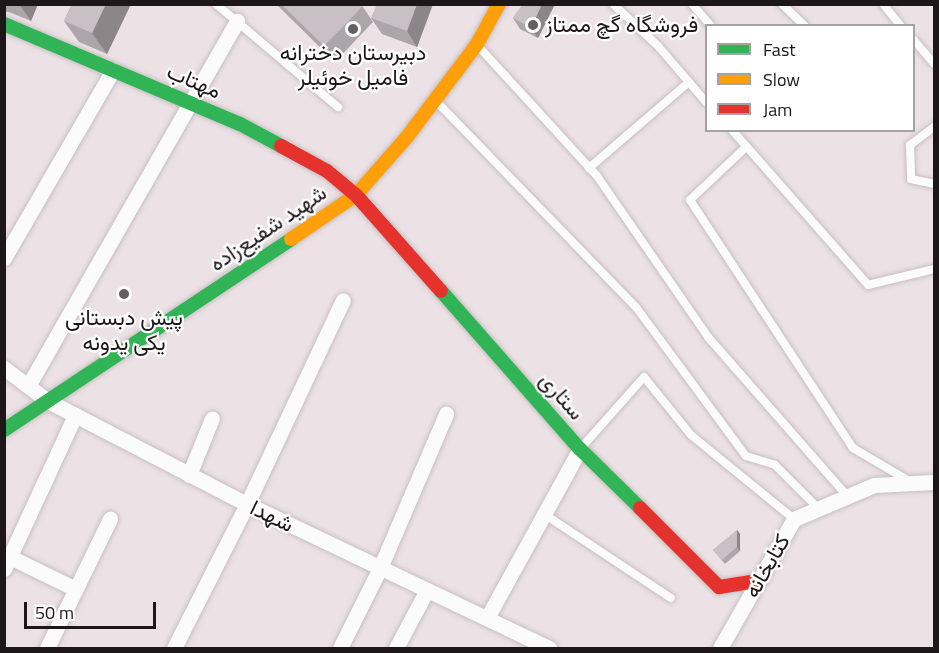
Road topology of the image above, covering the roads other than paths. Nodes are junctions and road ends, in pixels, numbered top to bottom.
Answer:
1 (216, 4) edge
2 (500, 4) edge
3 (613, 4) edge
4 (692, 4) edge
5 (782, 4) edge
6 (883, 4) edge
7 (237, 21) junction
8 (4, 24) edge
9 (709, 24) edge
10 (803, 24) edge
11 (899, 24) edge
12 (915, 41) edge
13 (477, 44) junction
14 (934, 64) edge
15 (113, 70) junction
16 (689, 82) junction
17 (435, 99) junction
18 (705, 101) edge
19 (190, 102) junction
20 (338, 107) dead end
21 (934, 127) edge
22 (734, 132) edge
23 (746, 147) junction
24 (589, 168) junction
25 (934, 184) edge
26 (356, 195) junction
27 (4, 258) edge
28 (934, 269) edge
29 (343, 300) dead end
30 (4, 368) edge
31 (27, 386) junction
32 (48, 401) junction
33 (446, 414) dead end
34 (75, 415) junction
35 (212, 418) dead end
36 (4, 430) edge
37 (580, 449) junction
38 (189, 475) junction
39 (934, 482) edge
40 (912, 483) junction
41 (847, 496) junction
42 (247, 504) junction
43 (819, 508) junction
44 (544, 514) junction
45 (110, 519) dead end
46 (794, 519) junction
47 (7, 563) edge
48 (380, 568) junction
49 (758, 581) junction
50 (76, 589) junction
51 (427, 590) junction
52 (671, 598) dead end
53 (487, 618) junction
54 (47, 648) edge
55 (174, 648) edge
56 (340, 648) edge
57 (396, 648) edge
58 (549, 648) edge
59 (720, 648) edge

1 - 7 lane
2 - 13 street, شهید شفیع‌زاده
3 - 16 lane
4 - 9 lane
5 - 10 lane
6 - 11 lane
7 - 19 street
7 - 20 lane
8 - 15 street, مهتاب
12 - 14 lane
13 - 17 street, شهید شفیع‌زاده
13 - 24 lane
15 - 19 street, مهتاب
15 - 27 street
16 - 18 lane
16 - 24 lane
17 - 26 street, شهید شفیع‌زاده
17 - 43 lane
19 - 26 street, مهتاب
19 - 31 street
21 - 25 lane
22 - 23 lane
23 - 28 lane
23 - 40 lane
24 - 41 lane
26 - 32 street, شهید شفیع‌زاده
26 - 37 street, ستاری
29 - 42 street
30 - 31 street, شهدا
31 - 32 street, شهدا
32 - 34 street, شهدا
32 - 36 street, شهید شفیع‌زاده
33 - 48 street
34 - 38 street, شهدا
34 - 47 street
35 - 38 street
37 - 44 street
37 - 46 lane
37 - 49 street, ستاری
38 - 42 street, شهدا
39 - 40 street, کتابخانه
40 - 41 street, کتابخانه
41 - 43 street, کتابخانه
42 - 48 street, شهدا
42 - 55 street
43 - 46 street, کتابخانه
44 - 52 lane
44 - 53 street
45 - 50 street
46 - 49 street, کتابخانه
47 - 50 street
48 - 51 street, شهدا
48 - 56 street
49 - 59 street, کتابخانه
50 - 54 street
51 - 53 street, شهدا
51 - 57 street
53 - 58 street, شهدا

